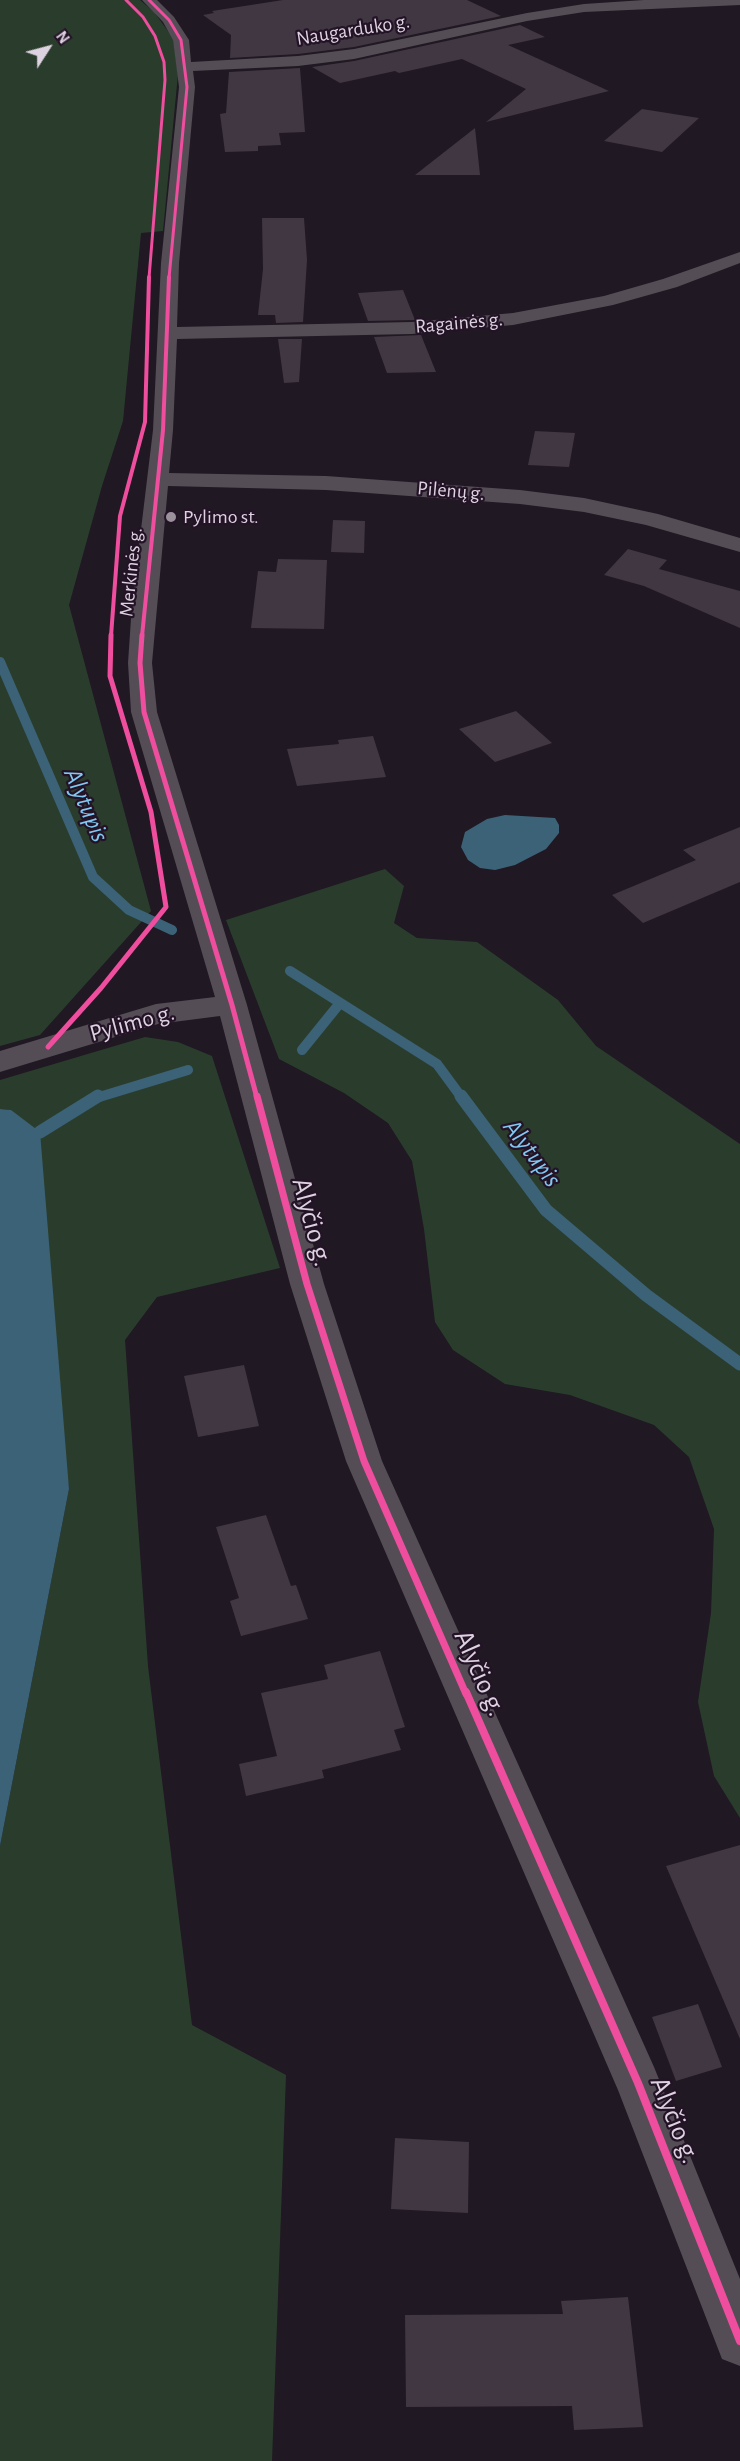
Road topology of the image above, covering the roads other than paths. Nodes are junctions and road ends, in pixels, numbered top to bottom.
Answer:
1 (149, 0) edge
2 (740, 2) edge
3 (185, 67) junction
4 (740, 257) edge
5 (168, 333) junction
6 (157, 479) junction
7 (740, 545) edge
8 (232, 1005) junction
9 (0, 1062) edge
10 (740, 2342) edge

1 - 3 street, Merkinės g.
2 - 3 street, Naugarduko g.
3 - 5 street, Merkinės g.
4 - 5 street, Ragainės g.
5 - 6 street, Merkinės g.
6 - 7 street, Pilėnų g.
6 - 8 street, Merkinės g.
8 - 9 street, Pylimo g.
8 - 10 street, Alyčio g.

